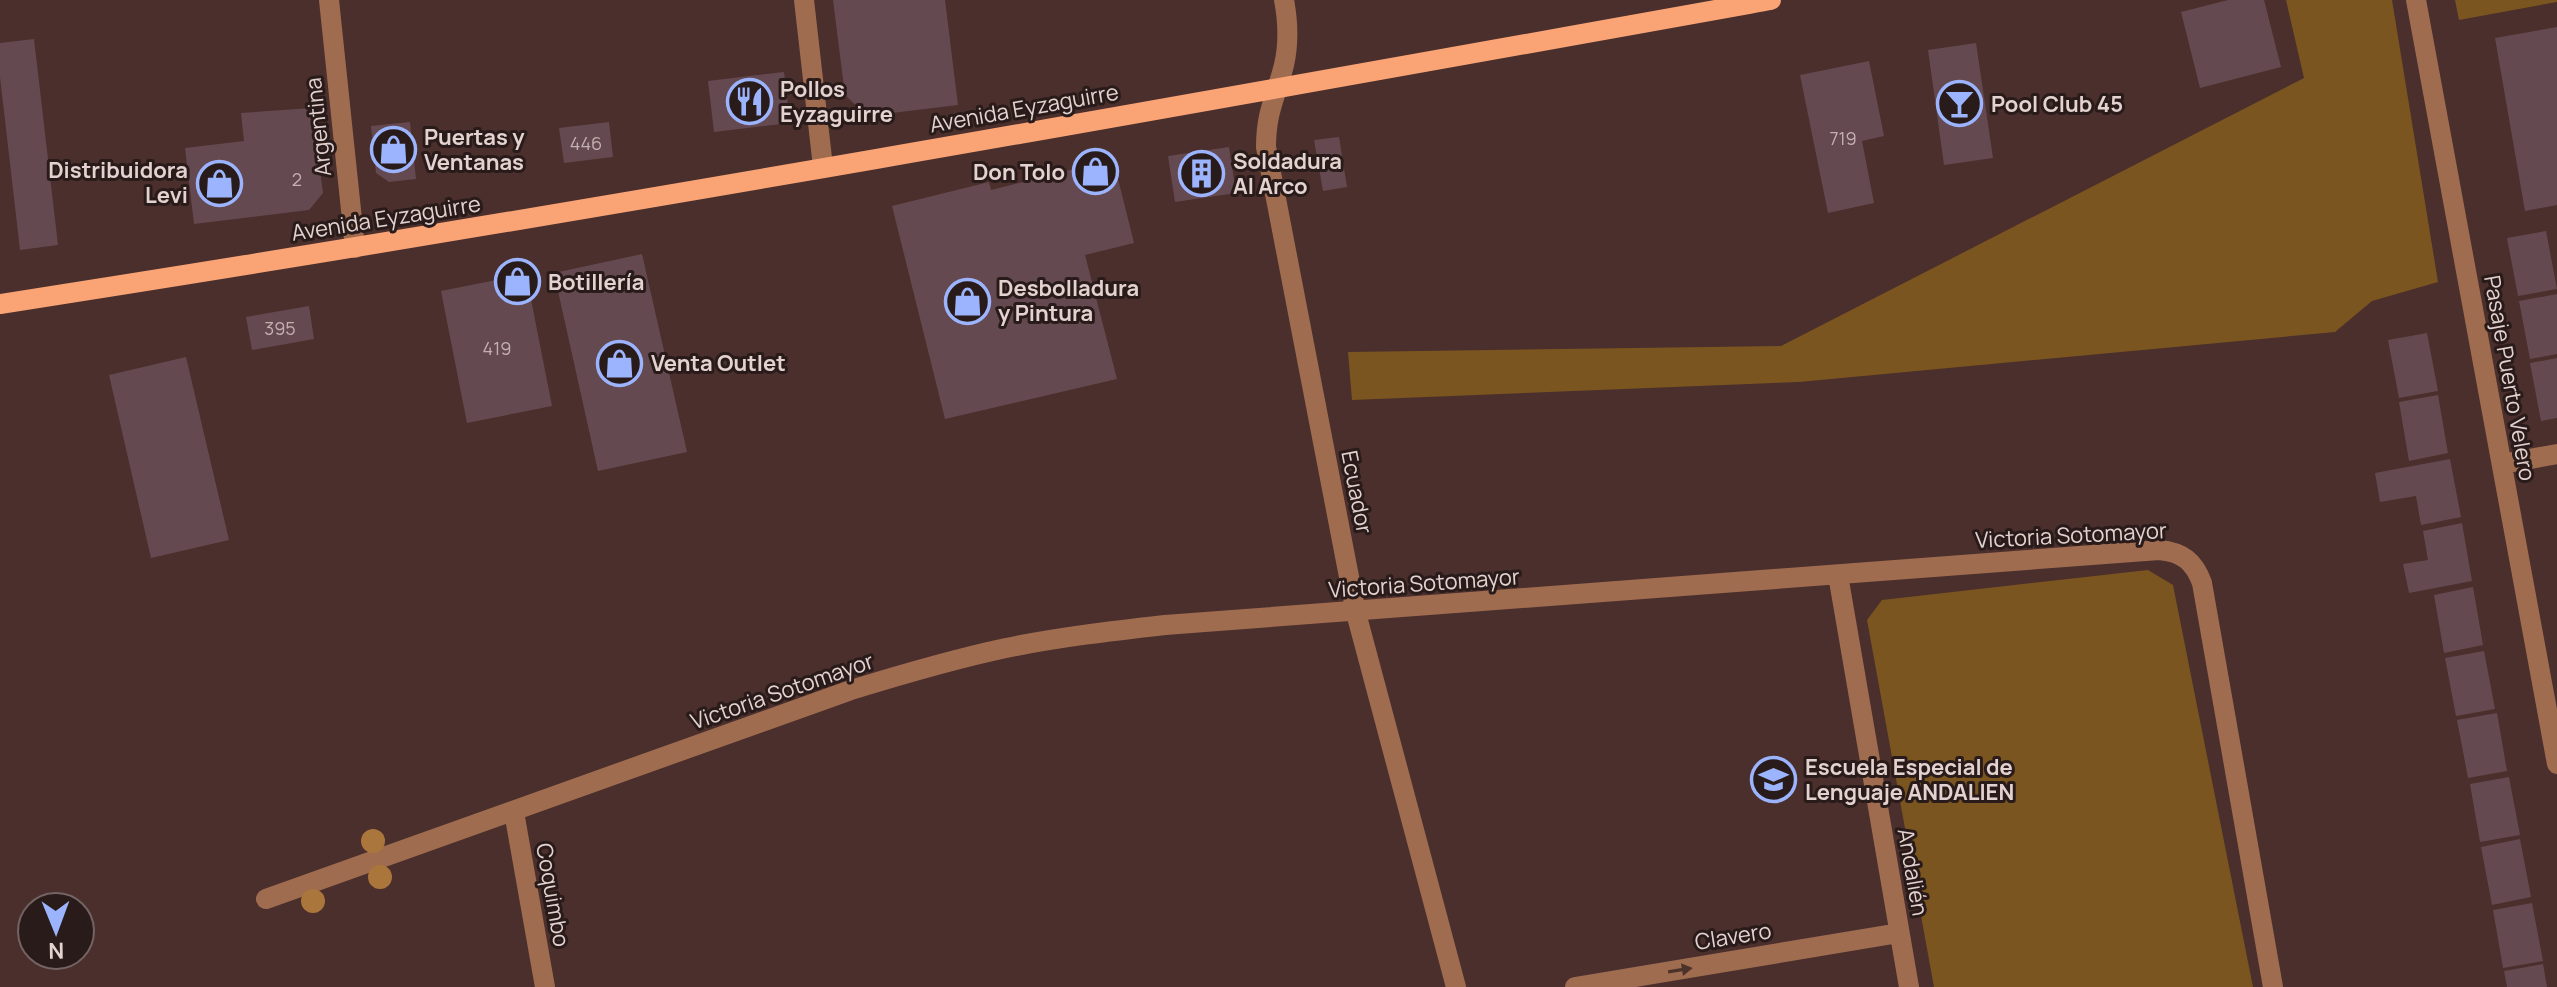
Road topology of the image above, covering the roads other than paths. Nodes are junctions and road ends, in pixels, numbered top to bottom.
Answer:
1 (329, 0) edge
2 (804, 0) edge
3 (1284, 0) edge
4 (2416, 0) edge
5 (1765, 1) edge
6 (1275, 89) junction
7 (823, 167) junction
8 (355, 248) junction
9 (0, 304) edge
10 (2557, 454) edge
11 (2502, 464) junction
12 (1838, 575) junction
13 (1356, 613) junction
14 (2557, 764) edge
15 (514, 812) junction
16 (266, 899) dead end
17 (1899, 933) junction
18 (545, 987) edge
19 (1456, 987) edge
20 (1575, 987) edge
21 (1909, 987) edge
22 (2273, 987) edge

1 - 8 street, Argentina
2 - 7 street
3 - 6 street, Ecuador
4 - 11 street, Pasaje Puerto Velero
5 - 6 main road, Avenida Eyzaguirre
6 - 7 main road, Avenida Eyzaguirre
6 - 13 street, Ecuador
7 - 8 main road, Avenida Eyzaguirre
8 - 9 main road, Avenida Eyzaguirre
10 - 11 street
11 - 14 street, Pasaje Puerto Velero
12 - 13 street, Victoria Sotomayor
12 - 17 street, Andalién
12 - 22 street, Victoria Sotomayor
13 - 15 street, Victoria Sotomayor
13 - 19 street, Ecuador
15 - 16 street, Victoria Sotomayor
15 - 18 street, Coquimbo
20 -> 17 street, Clavero
17 - 21 street, Andalién

